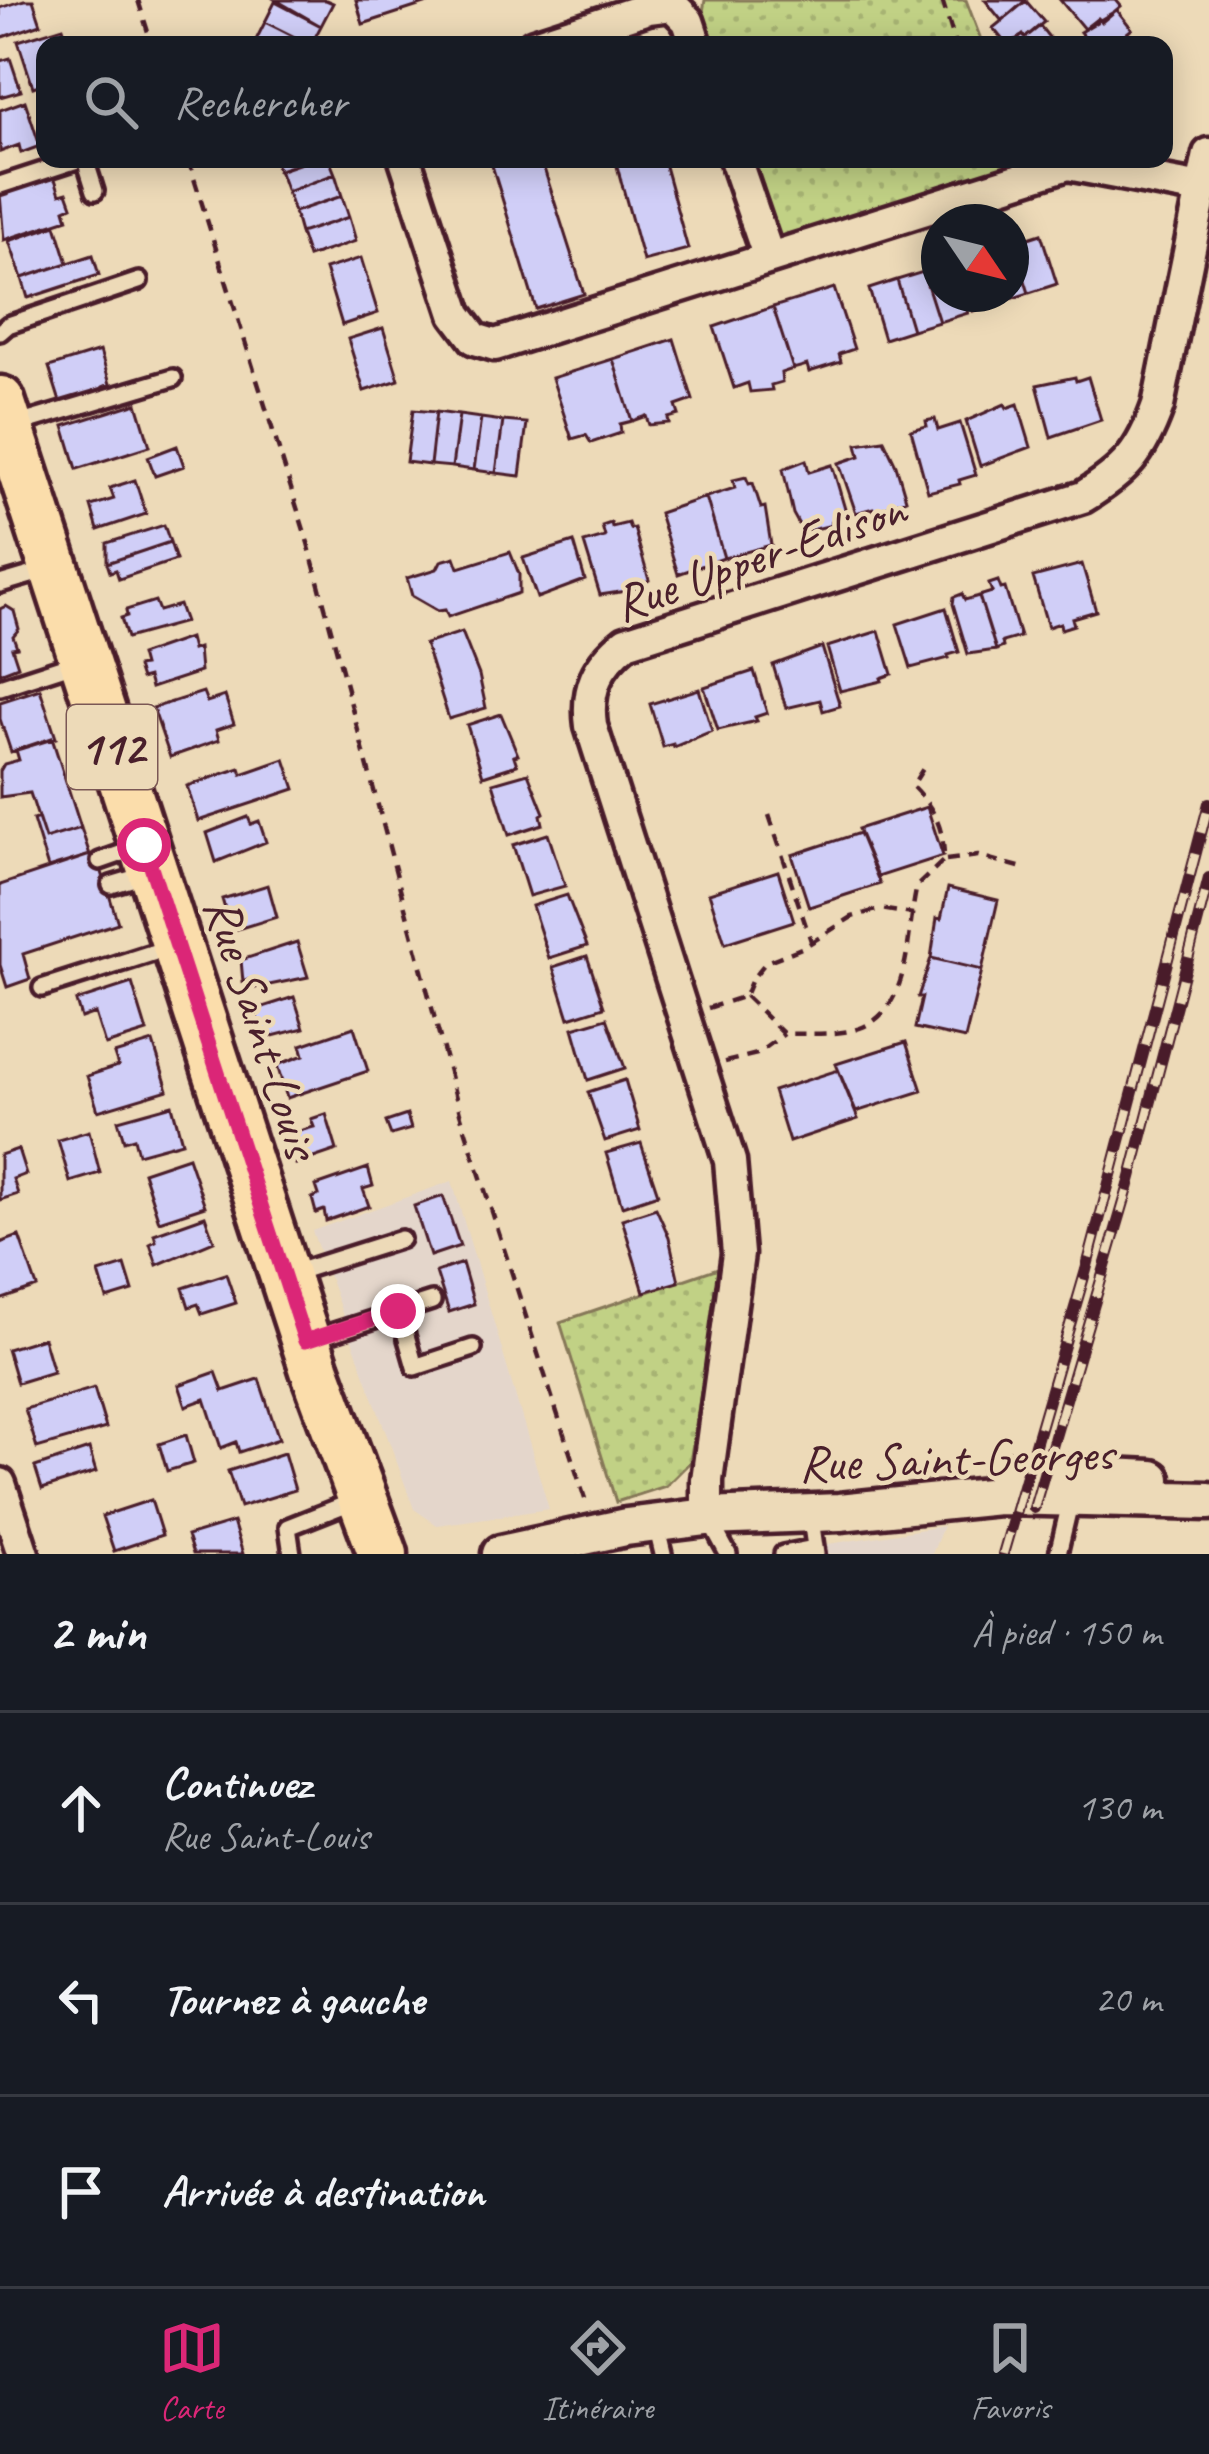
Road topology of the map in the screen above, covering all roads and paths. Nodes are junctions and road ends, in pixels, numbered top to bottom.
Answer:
1 (138, 0) edge
2 (942, 0) edge
3 (149, 36) edge
4 (561, 36) edge
5 (693, 36) edge
6 (953, 36) edge
7 (1209, 154) edge
8 (54, 168) edge
9 (85, 168) edge
10 (191, 168) edge
11 (408, 168) edge
12 (738, 168) edge
13 (1055, 168) edge
14 (1089, 168) edge
15 (0, 185) edge
16 (1202, 190) junction
17 (94, 191) dead end
18 (769, 258) junction
19 (139, 281) dead end
20 (0, 332) edge
21 (173, 377) dead end
22 (7, 437) edge
23 (53, 568) junction
24 (0, 584) edge
25 (84, 660) junction
26 (0, 687) edge
27 (926, 764) dead end
28 (769, 815) dead end
29 (944, 860) junction
30 (1023, 868) dead end
31 (914, 914) junction
32 (811, 941) junction
33 (176, 946) junction
34 (42, 988) dead end
35 (745, 996) junction
36 (705, 1009) dead end
37 (784, 1034) junction
38 (723, 1063) dead end
39 (401, 1239) dead end
40 (284, 1276) junction
41 (432, 1300) dead end
42 (398, 1311) junction
43 (305, 1341) junction
44 (472, 1348) dead end
45 (0, 1484) edge
46 (1075, 1486) junction
47 (1209, 1486) edge
48 (362, 1498) junction
49 (1209, 1501) edge
50 (589, 1512) dead end
51 (707, 1517) junction
52 (812, 1528) edge
53 (659, 1538) edge
54 (381, 1552) edge
55 (23, 1554) edge
56 (292, 1554) edge
57 (501, 1554) edge
58 (728, 1554) edge
59 (783, 1554) edge
60 (1058, 1554) edge

1 - 3 path
2 - 6 path
4 - 5 street
7 - 16 street, Rue Upper-Edison
8 - 15 lane
9 - 17 lane
10 - 50 path
11 - 18 street
12 - 18 street
13 - 18 street
14 - 16 street
16 - 51 street, Rue Upper-Edison
19 - 20 lane
21 - 22 lane
22 - 23 main road, Rue Saint-Louis / 112
23 - 24 lane
23 - 25 main road, Rue Saint-Louis / 112
25 - 26 lane
25 - 33 main road, Rue Saint-Louis / 112
27 - 29 path
28 - 32 path
29 - 30 path
29 - 31 path
31 - 32 path
31 - 37 path
32 - 35 path
33 - 34 lane
33 - 40 main road, Rue Saint-Louis / 112
35 - 36 path
35 - 37 path
37 - 38 path
39 - 40 lane
40 - 43 main road, Rue Saint-Louis / 112
41 - 42 lane
42 - 43 lane
42 - 44 lane
43 - 48 main road, Rue Saint-Louis / 112
45 - 55 street
46 - 47 street, Rue Saint-Georges
46 - 49 street, Rue Saint-Georges
46 - 52 street, Rue Saint-Georges
46 - 60 lane
48 - 54 main road, Rue Saint-Louis / 112
48 - 56 lane
51 - 52 street, Rue Saint-Georges
51 - 53 street, Rue Saint-Georges
51 - 58 lane
52 - 59 lane
53 - 57 street, Rue Saint-Georges

